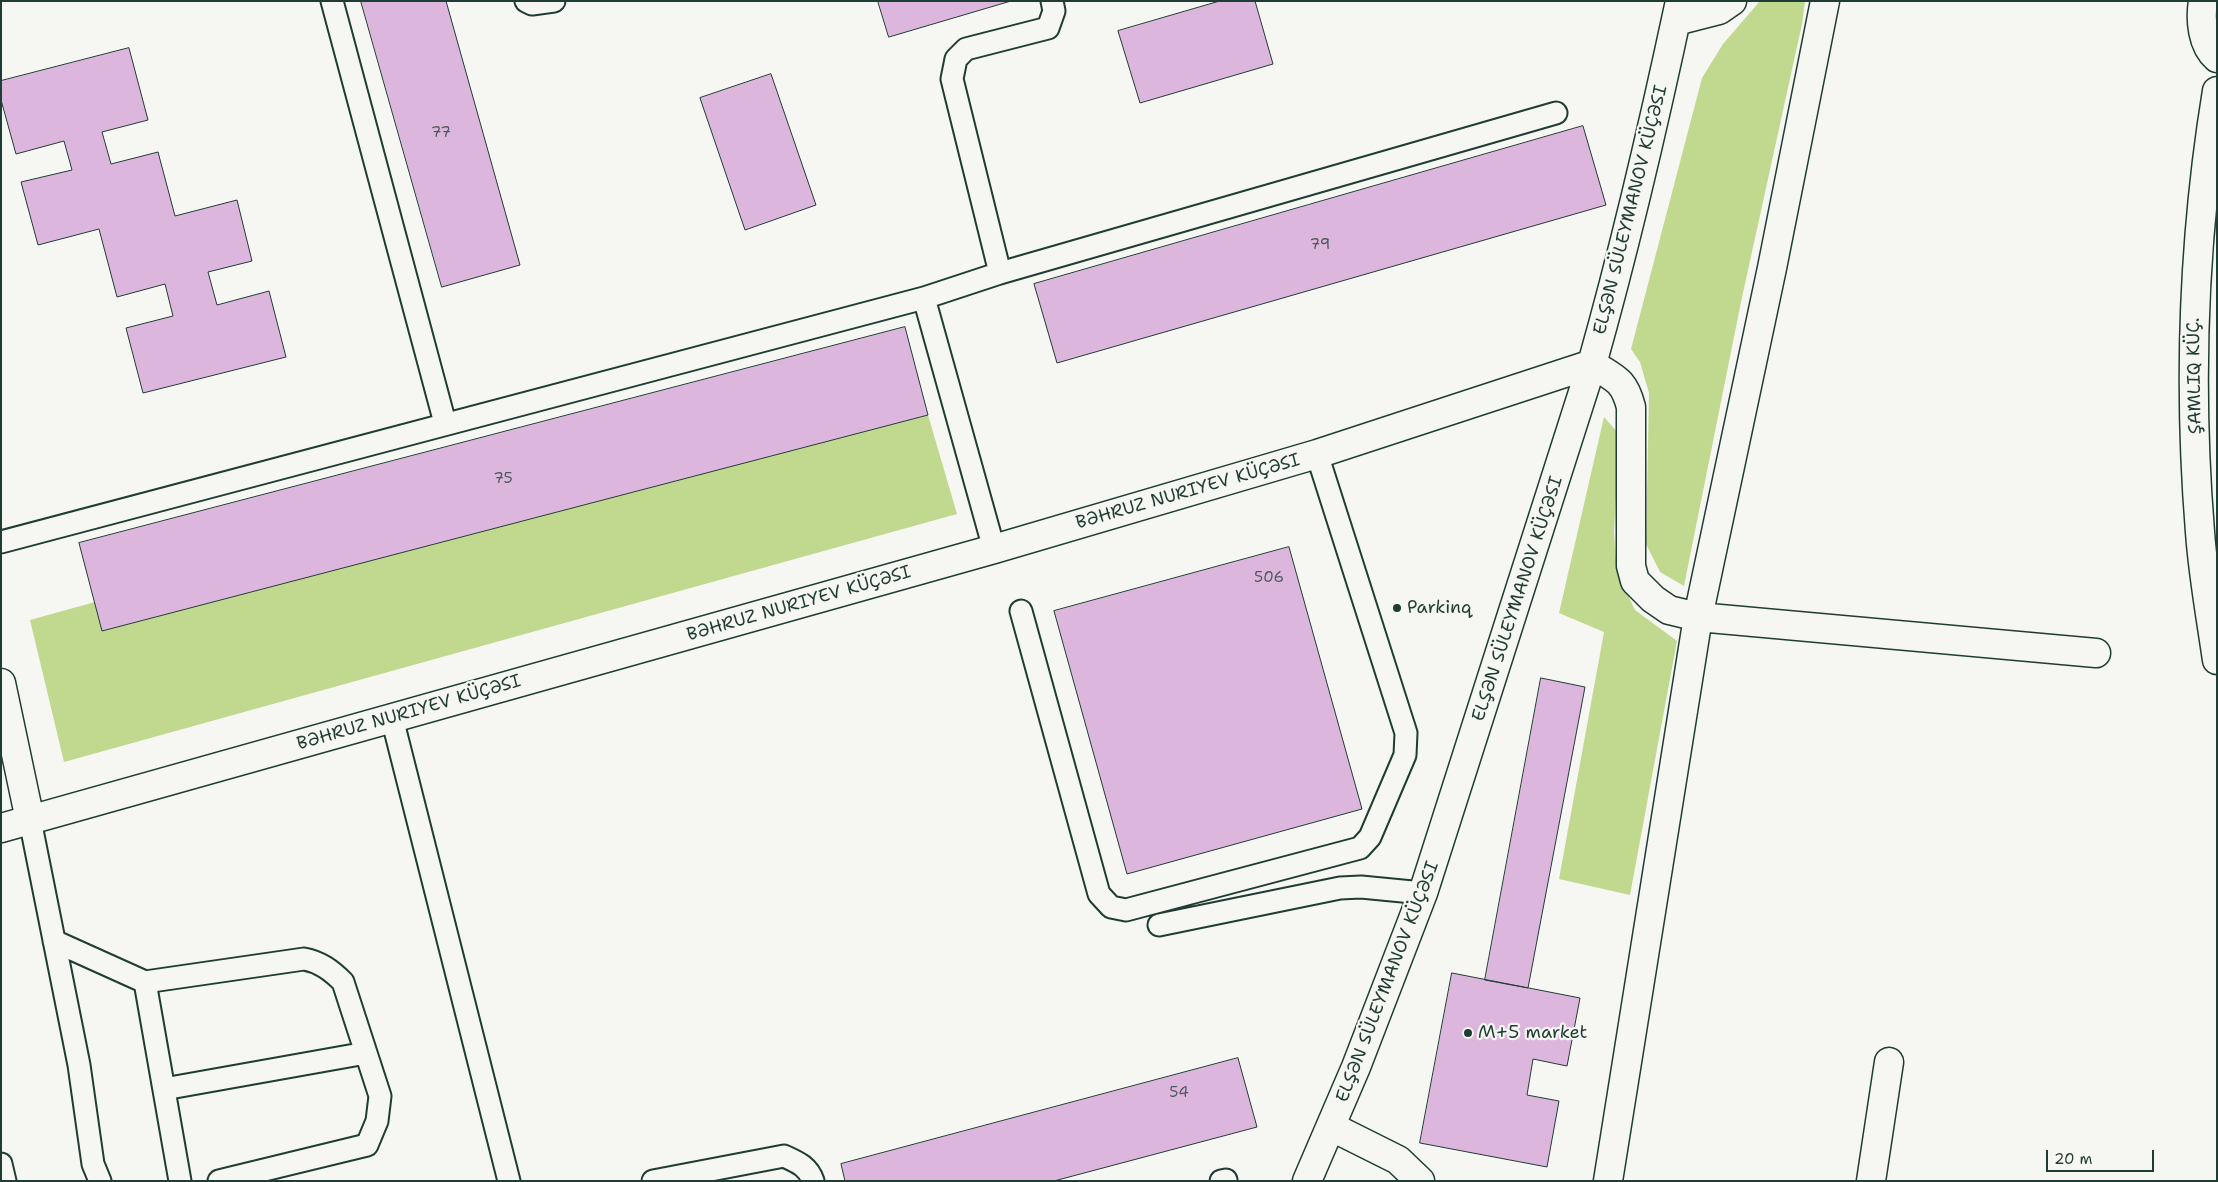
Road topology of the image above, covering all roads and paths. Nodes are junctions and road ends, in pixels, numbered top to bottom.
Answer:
1 (332, 1) edge
2 (526, 1) edge
3 (554, 1) edge
4 (1052, 1) edge
5 (1732, 1) edge
6 (1825, 1) edge
7 (2203, 1) edge
8 (1678, 11) edge
9 (2217, 58) edge
10 (2217, 91) edge
11 (1556, 113) dead end
12 (1000, 273) junction
13 (924, 298) junction
14 (1592, 364) junction
15 (445, 423) junction
16 (1317, 454) junction
17 (1, 542) edge
18 (994, 549) junction
19 (1021, 611) dead end
20 (1698, 617) junction
21 (2096, 653) dead end
22 (2217, 660) edge
23 (1, 683) edge
24 (392, 718) junction
25 (30, 820) junction
26 (1, 828) edge
27 (1335, 855) junction
28 (1340, 888) junction
29 (1423, 893) junction
30 (1159, 925) dead end
31 (54, 941) junction
32 (145, 982) junction
33 (366, 1053) junction
34 (1889, 1062) dead end
35 (164, 1089) junction
36 (1332, 1127) junction
37 (1, 1164) edge
38 (721, 1175) edge
39 (5, 1181) edge
40 (100, 1181) edge
41 (180, 1181) edge
42 (219, 1181) edge
43 (509, 1181) edge
44 (653, 1181) edge
45 (813, 1181) edge
46 (1307, 1181) edge
47 (1420, 1181) edge
48 (1608, 1181) edge
49 (1871, 1181) edge

1 - 15 lane
2 - 3 lane
4 - 12 lane
5 - 8 street
6 - 20 street
7 - 9 street
8 - 14 street, ELŞƏN SÜLEYMANOV KÜÇƏSI
10 - 22 street
11 - 12 lane
12 - 13 lane
13 - 15 lane
13 - 18 lane
14 - 16 street, BƏHRUZ NURIYEV KÜÇƏSI
14 - 20 street
14 - 29 street, ELŞƏN SÜLEYMANOV KÜÇƏSI
15 - 17 lane
16 - 18 street, BƏHRUZ NURIYEV KÜÇƏSI
16 - 27 lane
18 - 24 street, BƏHRUZ NURIYEV KÜÇƏSI
19 - 27 lane
20 - 21 street
20 - 48 street
23 - 25 street
24 - 25 street, BƏHRUZ NURIYEV KÜÇƏSI
24 - 43 lane
25 - 26 street, BƏHRUZ NURIYEV KÜÇƏSI
25 - 31 lane
27 - 28 lane
28 - 29 lane
28 - 30 lane
29 - 36 street, ELŞƏN SÜLEYMANOV KÜÇƏSI
31 - 32 lane
31 - 40 lane
32 - 33 lane
32 - 35 lane
33 - 35 lane
33 - 42 lane
34 - 49 street
35 - 41 lane
36 - 46 street, ELŞƏN SÜLEYMANOV KÜÇƏSI
36 - 47 street
37 - 39 lane
38 - 44 lane
38 - 45 lane

